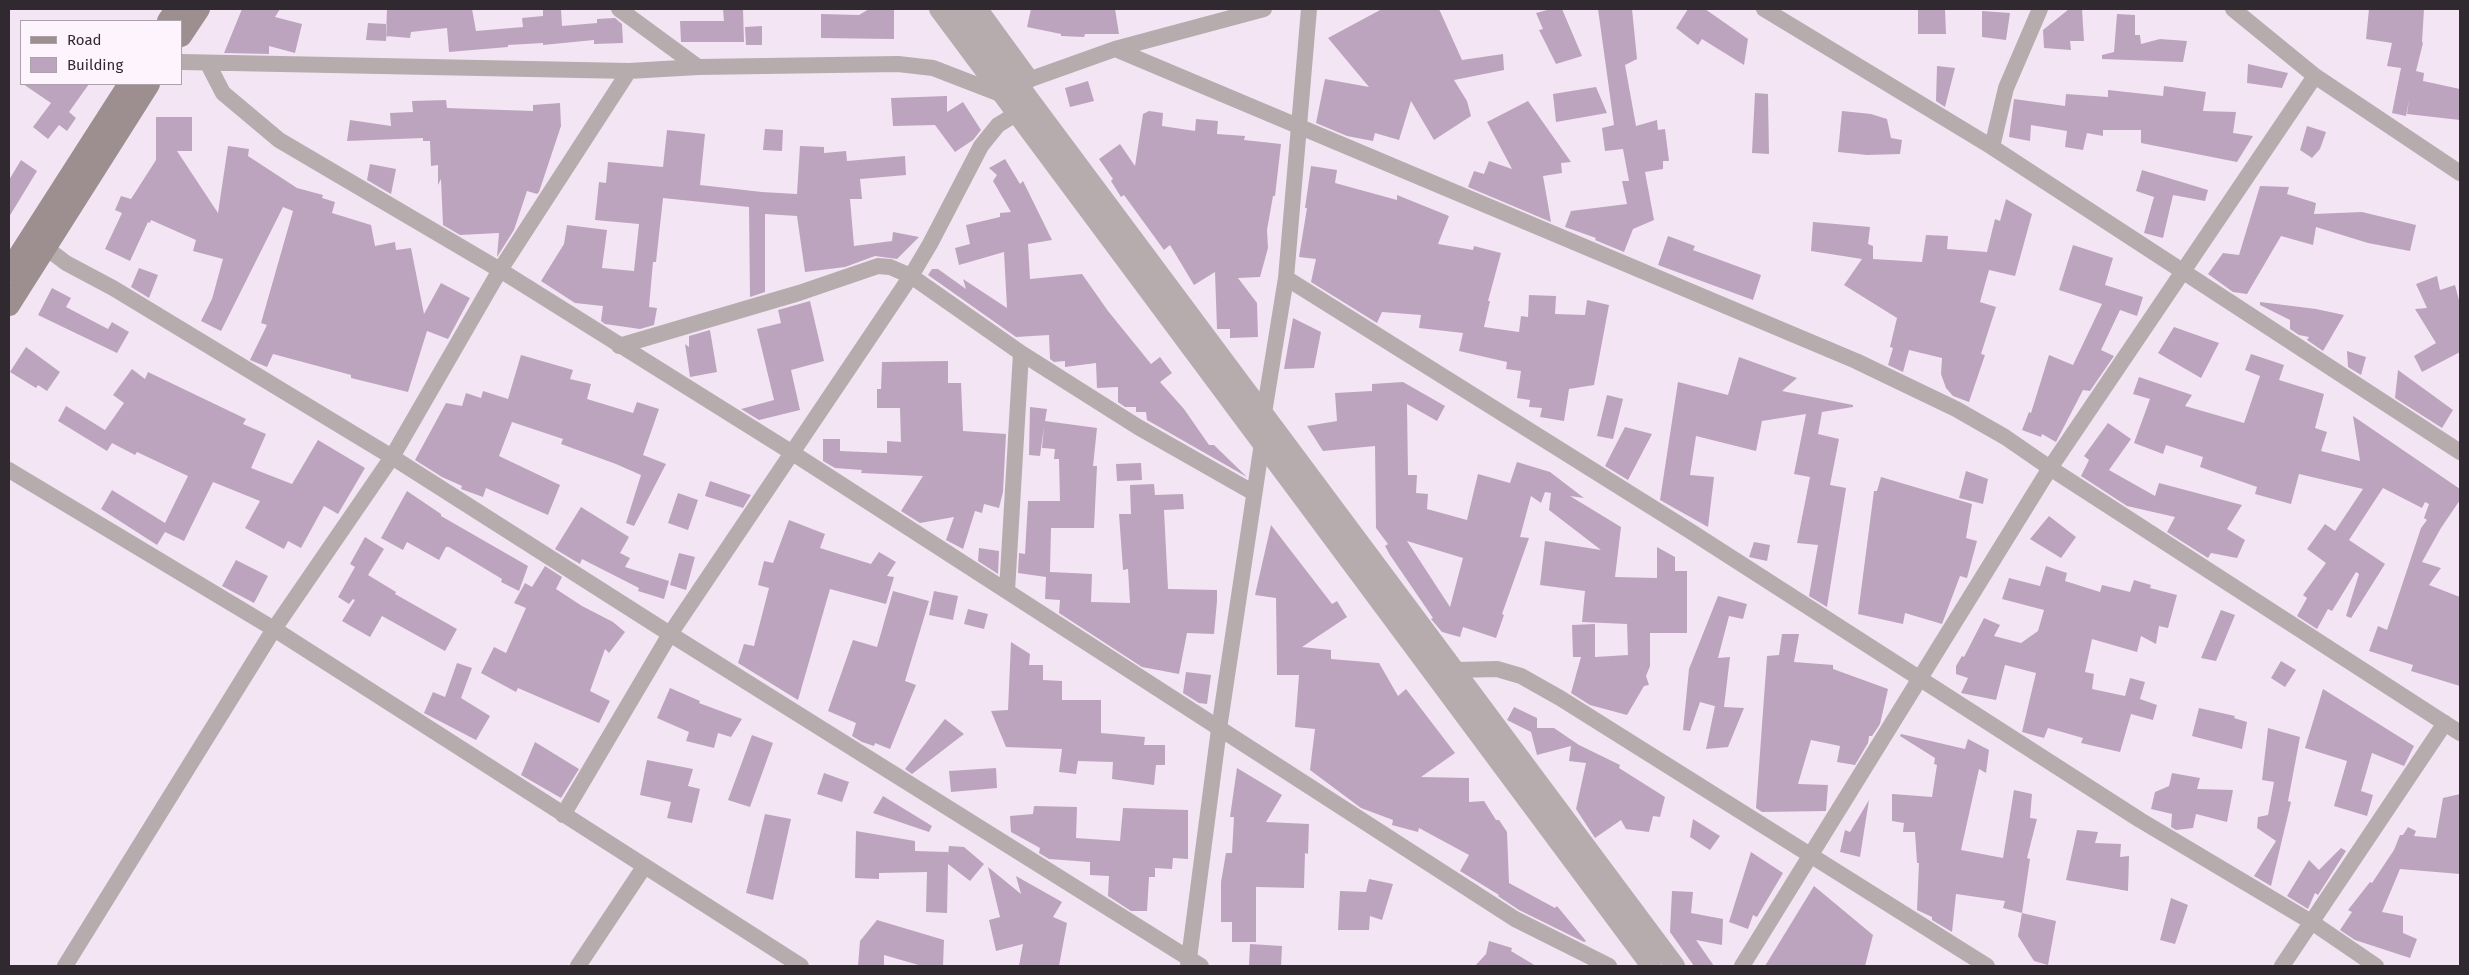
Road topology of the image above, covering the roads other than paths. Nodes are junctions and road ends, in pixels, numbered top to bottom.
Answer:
1 (176, 9) edge
2 (199, 9) edge
3 (619, 9) edge
4 (939, 9) edge
5 (962, 9) edge
6 (980, 9) edge
7 (1264, 9) edge
8 (1309, 9) edge
9 (1764, 9) edge
10 (2040, 9) edge
11 (2235, 9) edge
12 (169, 20) edge
13 (182, 34) edge
14 (1115, 49) junction
15 (182, 62) edge
16 (208, 64) junction
17 (698, 67) junction
18 (629, 71) junction
19 (2315, 76) junction
20 (127, 85) edge
21 (148, 85) edge
22 (1018, 87) junction
23 (1016, 114) junction
24 (1300, 125) junction
25 (1992, 147) junction
26 (2460, 173) edge
27 (46, 247) junction
28 (500, 270) junction
29 (9, 271) edge
30 (2185, 271) junction
31 (911, 276) junction
32 (1286, 278) junction
33 (9, 305) edge
34 (619, 346) junction
35 (1021, 353) junction
36 (1264, 413) junction
37 (1262, 443) junction
38 (790, 452) junction
39 (2460, 452) edge
40 (392, 457) junction
41 (2050, 468) junction
42 (9, 470) edge
43 (1254, 493) junction
44 (1007, 592) junction
45 (274, 629) junction
46 (670, 634) junction
47 (1455, 670) junction
48 (1920, 679) junction
49 (2445, 723) junction
50 (1219, 729) junction
51 (2460, 733) edge
52 (563, 814) junction
53 (1810, 856) junction
54 (644, 867) junction
55 (2312, 923) junction
56 (1192, 964) edge
57 (64, 966) edge
58 (578, 966) edge
59 (801, 966) edge
60 (1609, 966) edge
61 (1651, 966) edge
62 (1675, 966) edge
63 (1742, 966) edge
64 (1986, 966) edge
65 (2282, 966) edge
66 (2376, 966) edge

1 - 12 main road
2 - 13 main road
3 - 17 street
4 - 22 street
5 - 22 street
6 - 22 street
7 - 14 street
8 - 24 street
9 - 25 street
10 - 25 street
11 - 19 street
14 - 22 street
14 - 24 street
15 - 16 street
16 - 18 street
16 - 28 street
17 - 18 street
17 - 22 street
18 - 28 street
19 - 26 street
19 - 30 street
20 - 29 main road
21 - 27 main road
22 - 23 street
22 - 36 street
23 - 31 street
23 - 37 street
24 - 32 street
24 - 41 street
25 - 30 street
27 - 33 main road
27 - 40 street
28 - 34 street
28 - 40 street
30 - 39 street
30 - 41 street
31 - 34 street
31 - 35 street
31 - 38 street
32 - 36 street
32 - 48 street
34 - 38 street
35 - 43 street
35 - 44 street
36 - 37 street
36 - 47 street
37 - 43 street
37 - 61 street
38 - 44 street
38 - 46 street
40 - 45 street
40 - 46 street
41 - 48 street
41 - 49 street
42 - 45 street
43 - 50 street
44 - 50 street
45 - 52 street
45 - 57 street
46 - 52 street
46 - 56 street
47 - 53 street
47 - 62 street
48 - 53 street
48 - 55 street
49 - 51 street
49 - 55 street
50 - 56 street
50 - 60 street
52 - 54 street
53 - 63 street
53 - 64 street
54 - 58 street
54 - 59 street
55 - 65 street
55 - 66 street

